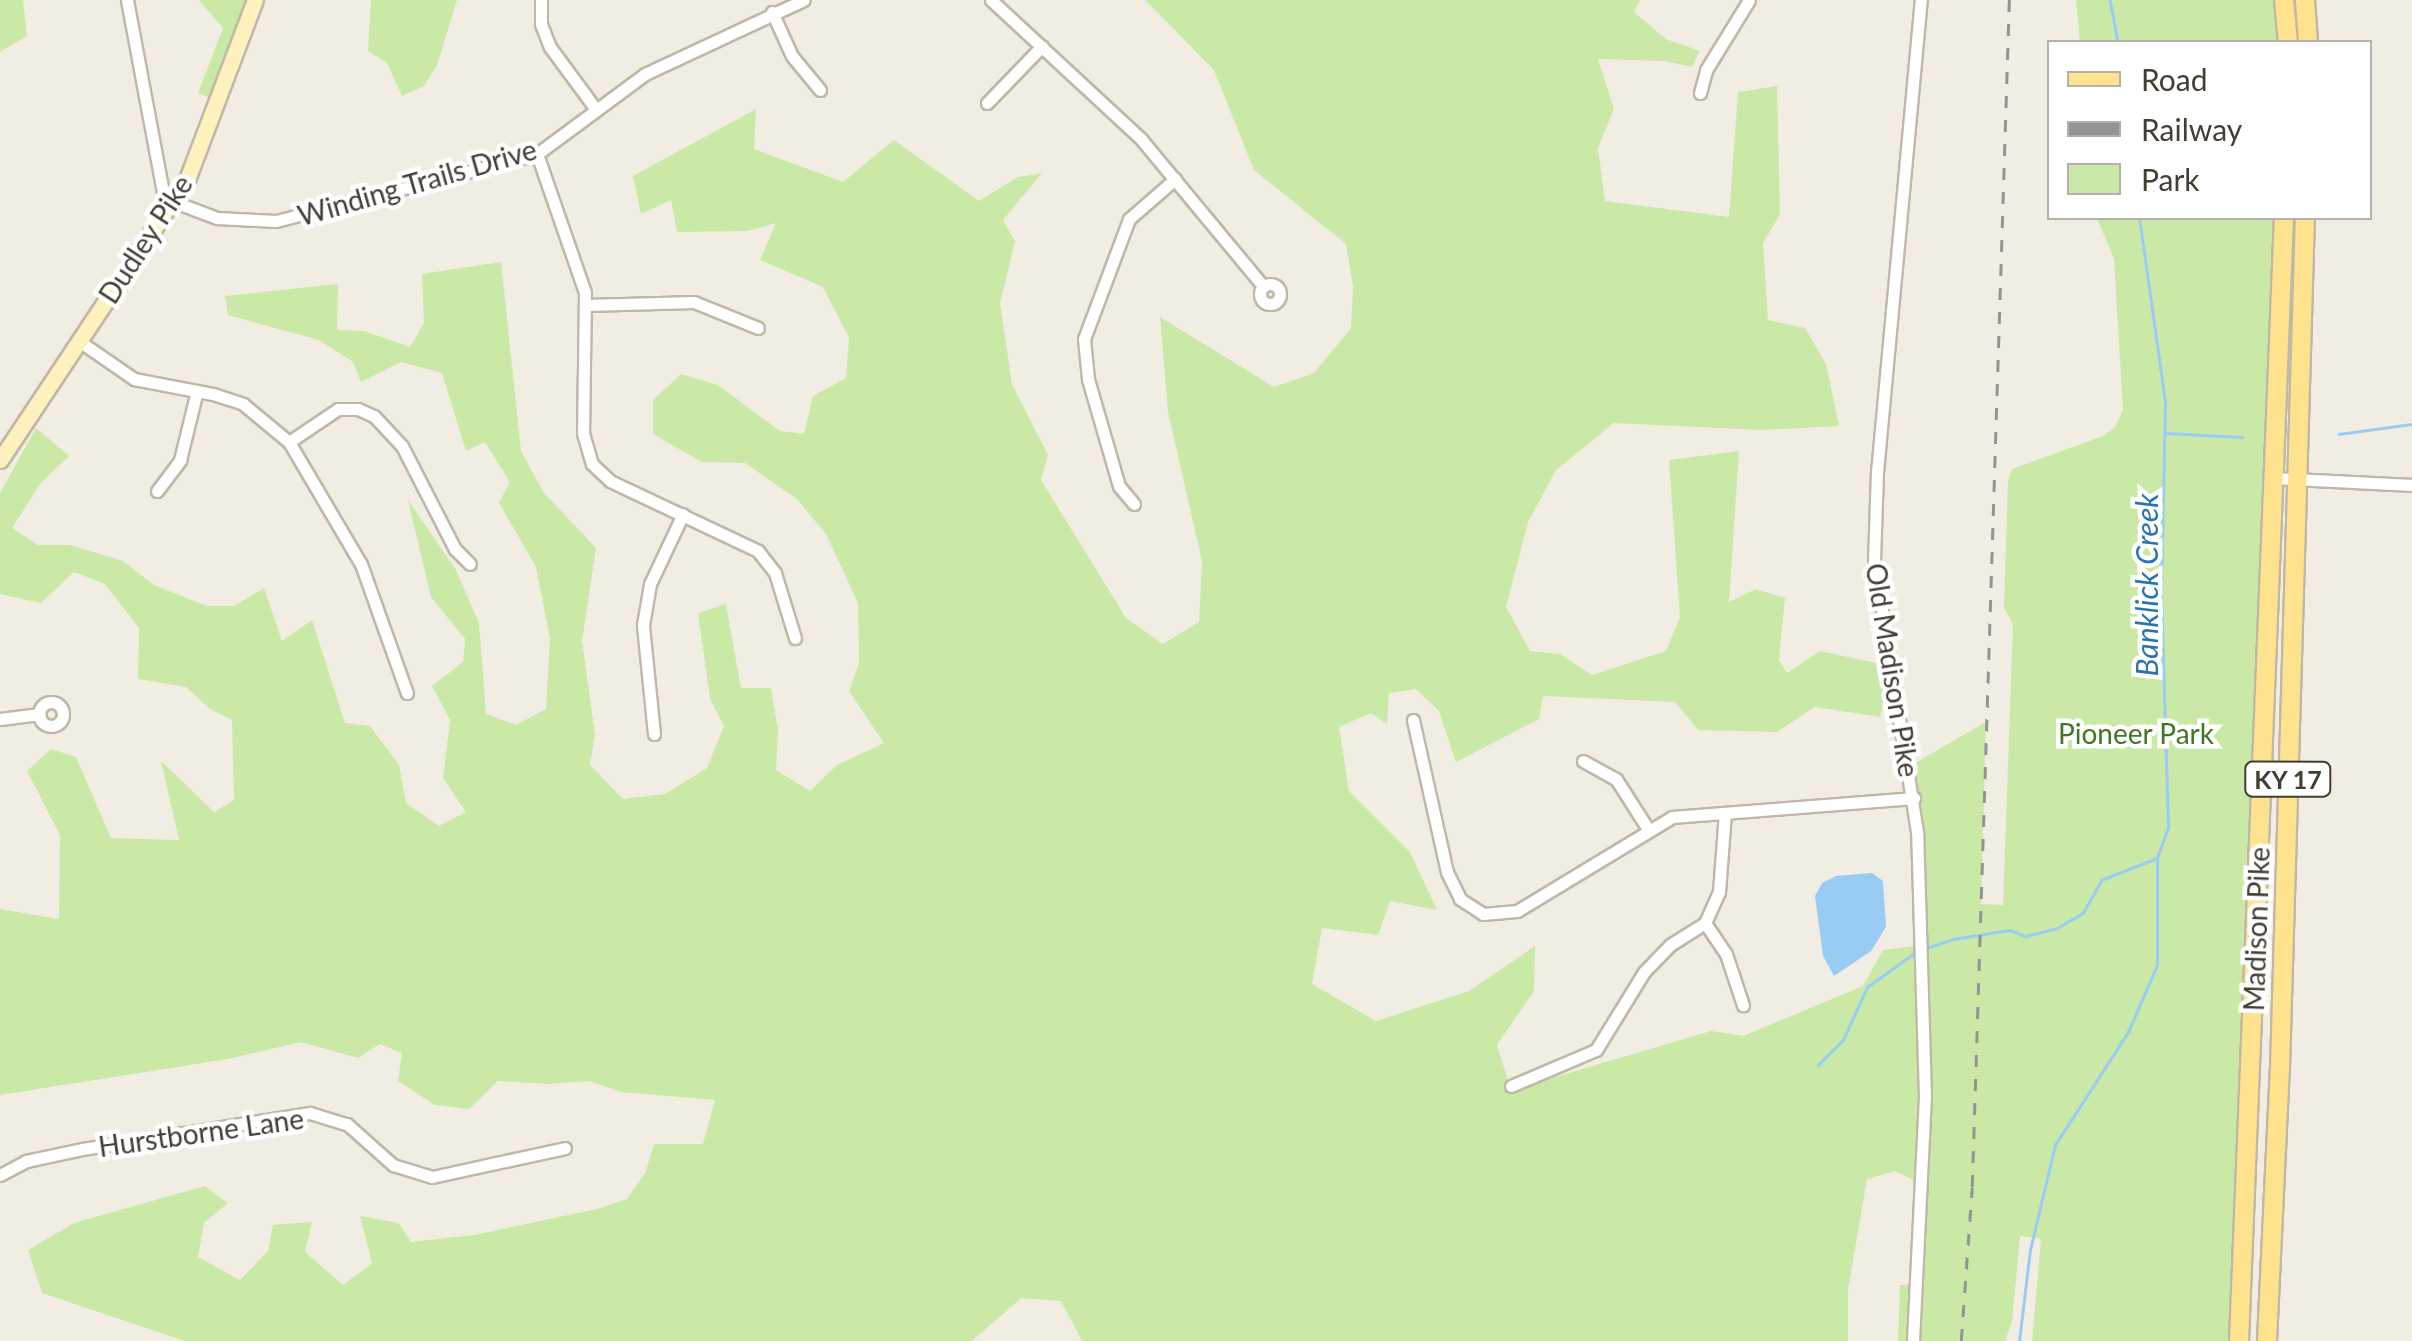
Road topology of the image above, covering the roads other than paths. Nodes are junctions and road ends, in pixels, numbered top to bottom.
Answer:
1 (127, 0) edge
2 (255, 0) edge
3 (541, 0) edge
4 (804, 0) edge
5 (991, 0) edge
6 (1749, 0) edge
7 (1921, 0) edge
8 (2284, 0) edge
9 (2304, 0) edge
10 (772, 12) junction
11 (2288, 40) edge
12 (2308, 40) edge
13 (1042, 46) junction
14 (820, 90) dead end
15 (1700, 93) dead end
16 (987, 103) dead end
17 (595, 108) junction
18 (537, 154) junction
19 (1175, 179) junction
20 (173, 201) junction
21 (2284, 220) edge
22 (2305, 220) edge
23 (1263, 286) dead end
24 (587, 305) junction
25 (758, 328) dead end
26 (79, 340) junction
27 (196, 392) junction
28 (290, 442) junction
29 (0, 460) edge
30 (2274, 478) junction
31 (2299, 480) junction
32 (2412, 485) edge
33 (157, 491) dead end
34 (1134, 504) dead end
35 (683, 514) junction
36 (470, 564) dead end
37 (795, 638) dead end
38 (407, 694) dead end
39 (40, 714) dead end
40 (0, 719) edge
41 (1412, 720) dead end
42 (654, 734) dead end
43 (1583, 761) dead end
44 (1914, 798) junction
45 (1725, 813) junction
46 (1648, 829) junction
47 (1705, 923) junction
48 (1743, 1004) dead end
49 (1511, 1086) dead end
50 (565, 1148) dead end
51 (0, 1176) edge
52 (1913, 1341) edge
53 (2240, 1341) edge
54 (2267, 1341) edge

1 - 20 street
2 - 20 street, Dudley Pike
3 - 17 street
4 - 10 street, Winding Trails Drive
5 - 13 street
6 - 15 street
7 - 44 street, Old Madison Pike
8 - 11 main road
9 - 12 main road
10 - 14 street
10 - 17 street, Winding Trails Drive
13 - 16 street
13 - 19 street
17 - 18 street, Winding Trails Drive
18 - 20 street, Winding Trails Drive
18 - 24 street
19 - 23 street
19 - 34 street
20 - 26 street, Dudley Pike
21 - 30 main road, Madison Pike / KY 17
22 - 31 main road, Madison Pike / KY 17
24 - 25 street
24 - 35 street
26 - 27 street
26 - 29 street, Dudley Pike
27 - 28 street
27 - 33 street
28 - 36 street
28 - 38 street
30 - 31 street
30 - 53 main road, Madison Pike / KY 17
31 - 32 street
31 - 54 main road, Madison Pike / KY 17
35 - 37 street
35 - 42 street
39 - 40 street
41 - 46 street
43 - 46 street
44 - 45 street
44 - 52 street, Old Madison Pike
45 - 46 street
45 - 47 street
47 - 48 street
47 - 49 street
50 - 51 street, Hurstborne Lane

